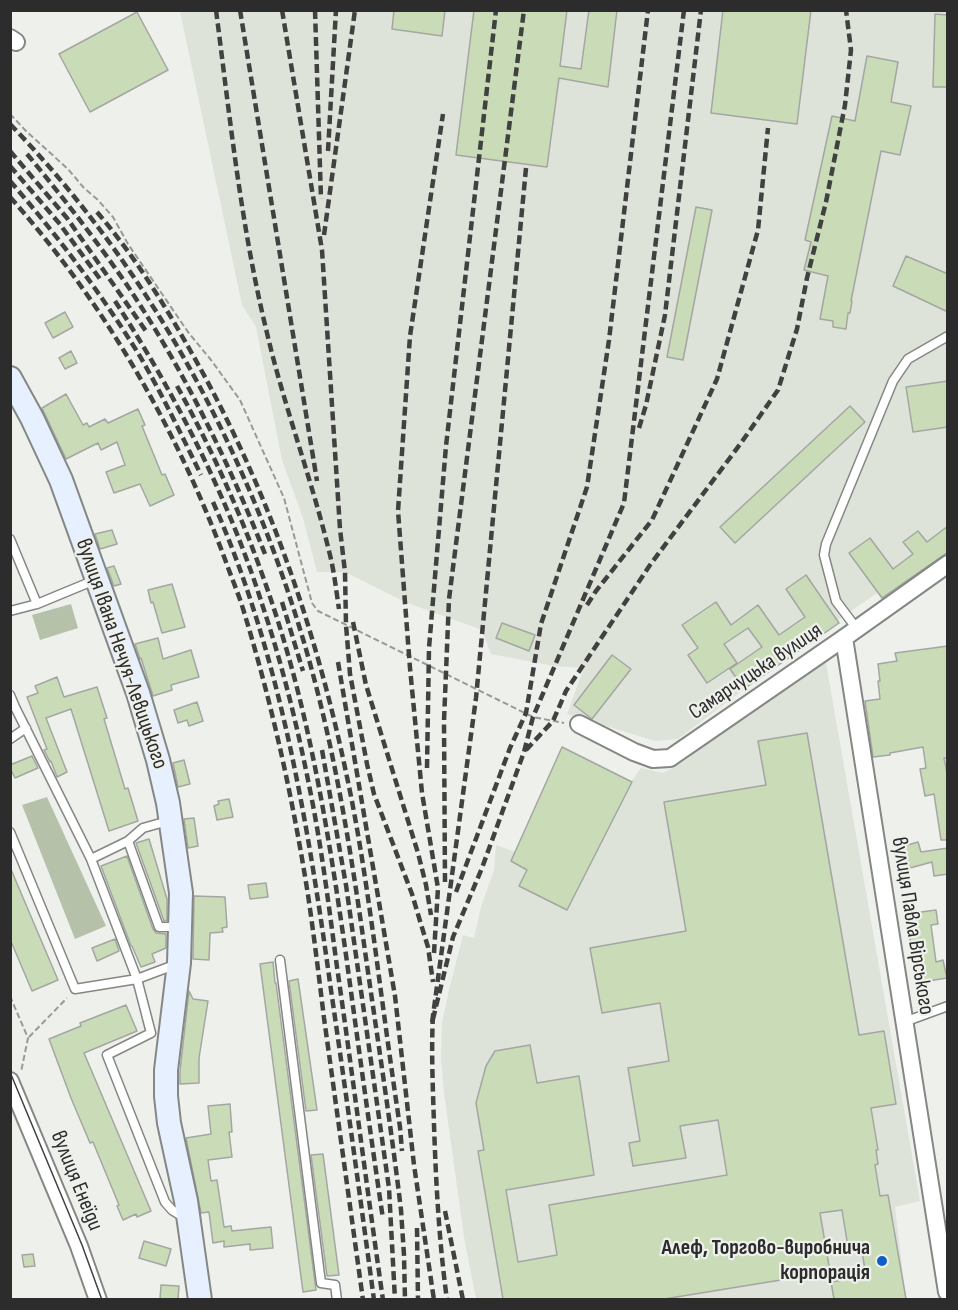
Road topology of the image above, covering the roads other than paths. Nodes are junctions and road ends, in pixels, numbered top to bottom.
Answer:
1 (948, 336) edge
2 (10, 378) edge
3 (10, 539) edge
4 (948, 564) edge
5 (97, 579) junction
6 (37, 604) junction
7 (10, 611) edge
8 (850, 634) junction
9 (10, 694) edge
10 (13, 706) edge
11 (579, 724) road end
12 (26, 728) junction
13 (10, 740) edge
14 (171, 820) junction
15 (10, 832) edge
16 (128, 842) junction
17 (91, 859) junction
18 (180, 927) junction
19 (280, 960) dead end
20 (179, 963) junction
21 (137, 979) junction
22 (948, 1006) edge
23 (904, 1022) junction
24 (10, 1081) edge
25 (188, 1219) junction
26 (947, 1292) edge
27 (98, 1299) edge
28 (200, 1299) edge
29 (337, 1299) edge
30 (946, 1299) edge

1 - 8 lane
2 - 5 street, вулиця Івана Нечуя-Левицького
3 - 6 lane
4 - 8 street, Самарчуцька вулиця
5 - 6 lane
5 - 14 street, вулиця Івана Нечуя-Левицького
6 - 7 lane
8 - 11 street, Самарчуцька вулиця
8 - 23 street, вулиця Павла Вірського
9 - 10 lane
10 - 12 lane
12 - 13 lane
12 - 17 lane
14 - 16 lane
14 - 18 street, вулиця Івана Нечуя-Левицького
15 - 21 lane
16 - 17 lane
16 - 18 lane
17 - 21 lane
18 - 20 street, вулиця Івана Нечуя-Левицького
19 - 29 lane
20 - 21 lane
20 - 25 street, вулиця Івана Нечуя-Левицького
21 - 25 lane
22 - 23 lane
23 - 26 street, вулиця Павла Вірського
24 - 27 street, вулиця Енеїди
25 - 28 street, вулиця Івана Нечуя-Левицького
26 - 30 street, вулиця Павла Вірського

